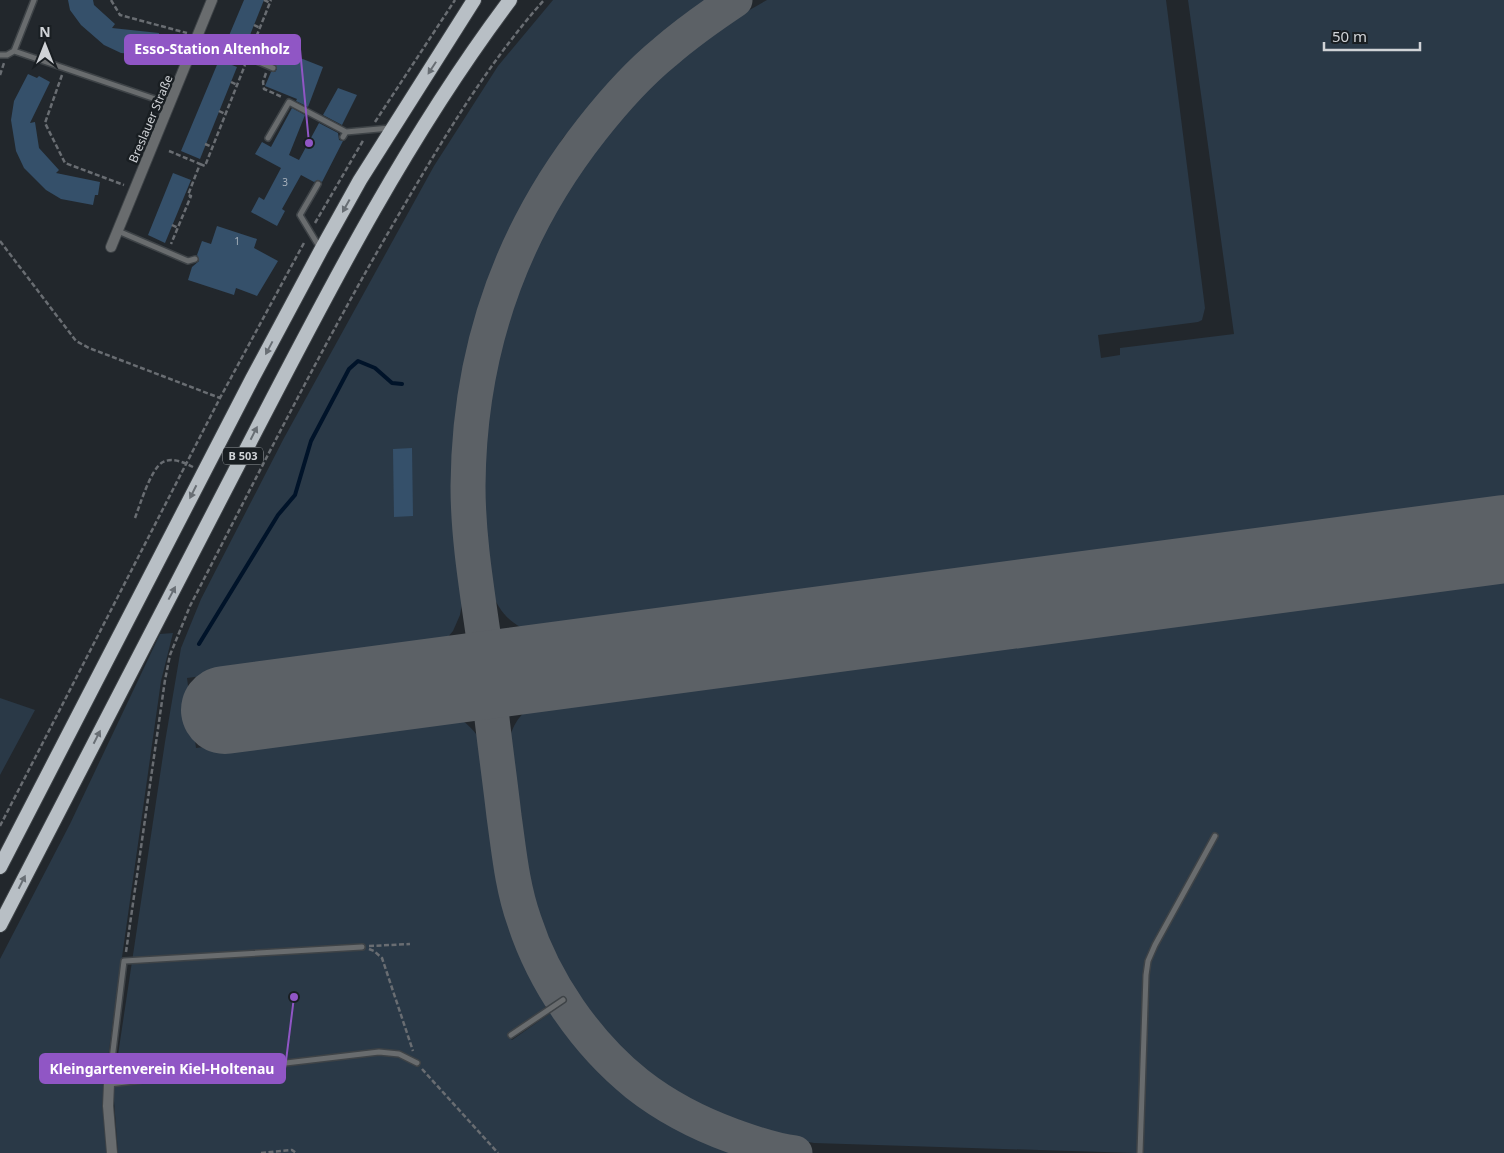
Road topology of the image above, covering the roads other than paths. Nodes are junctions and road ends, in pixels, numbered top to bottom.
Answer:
1 (34, 0) edge
2 (212, 0) edge
3 (474, 0) edge
4 (480, 0) edge
5 (510, 0) edge
6 (458, 27) junction
7 (198, 36) junction
8 (14, 51) junction
9 (0, 55) edge
10 (270, 67) road end
11 (171, 104) junction
12 (393, 128) junction
13 (268, 138) dead end
14 (318, 184) dead end
15 (118, 231) junction
16 (111, 247) dead end
17 (321, 250) junction
18 (195, 259) dead end
19 (1215, 836) dead end
20 (0, 867) edge
21 (0, 925) edge
22 (362, 947) road end
23 (563, 1000) dead end
24 (511, 1035) dead end
25 (418, 1064) road end
26 (109, 1084) junction
27 (112, 1153) edge
28 (1140, 1153) edge

1 - 8 lane
2 - 7 street, Breslauer Straße
3 - 6 highway
4 - 6 highway, B 503
21 -> 5 highway, B 503
6 -> 12 highway, B 503
7 - 10 lane
7 - 11 street, Breslauer Straße
8 - 9 lane
8 - 11 lane
11 - 15 street, Breslauer Straße
12 - 13 lane
12 -> 17 highway, B 503
14 - 17 lane
15 - 16 street, Breslauer Straße
15 - 18 lane
17 -> 20 highway, B 503
19 - 28 lane
22 - 26 lane
23 - 24 lane
25 - 26 lane
26 - 27 street

